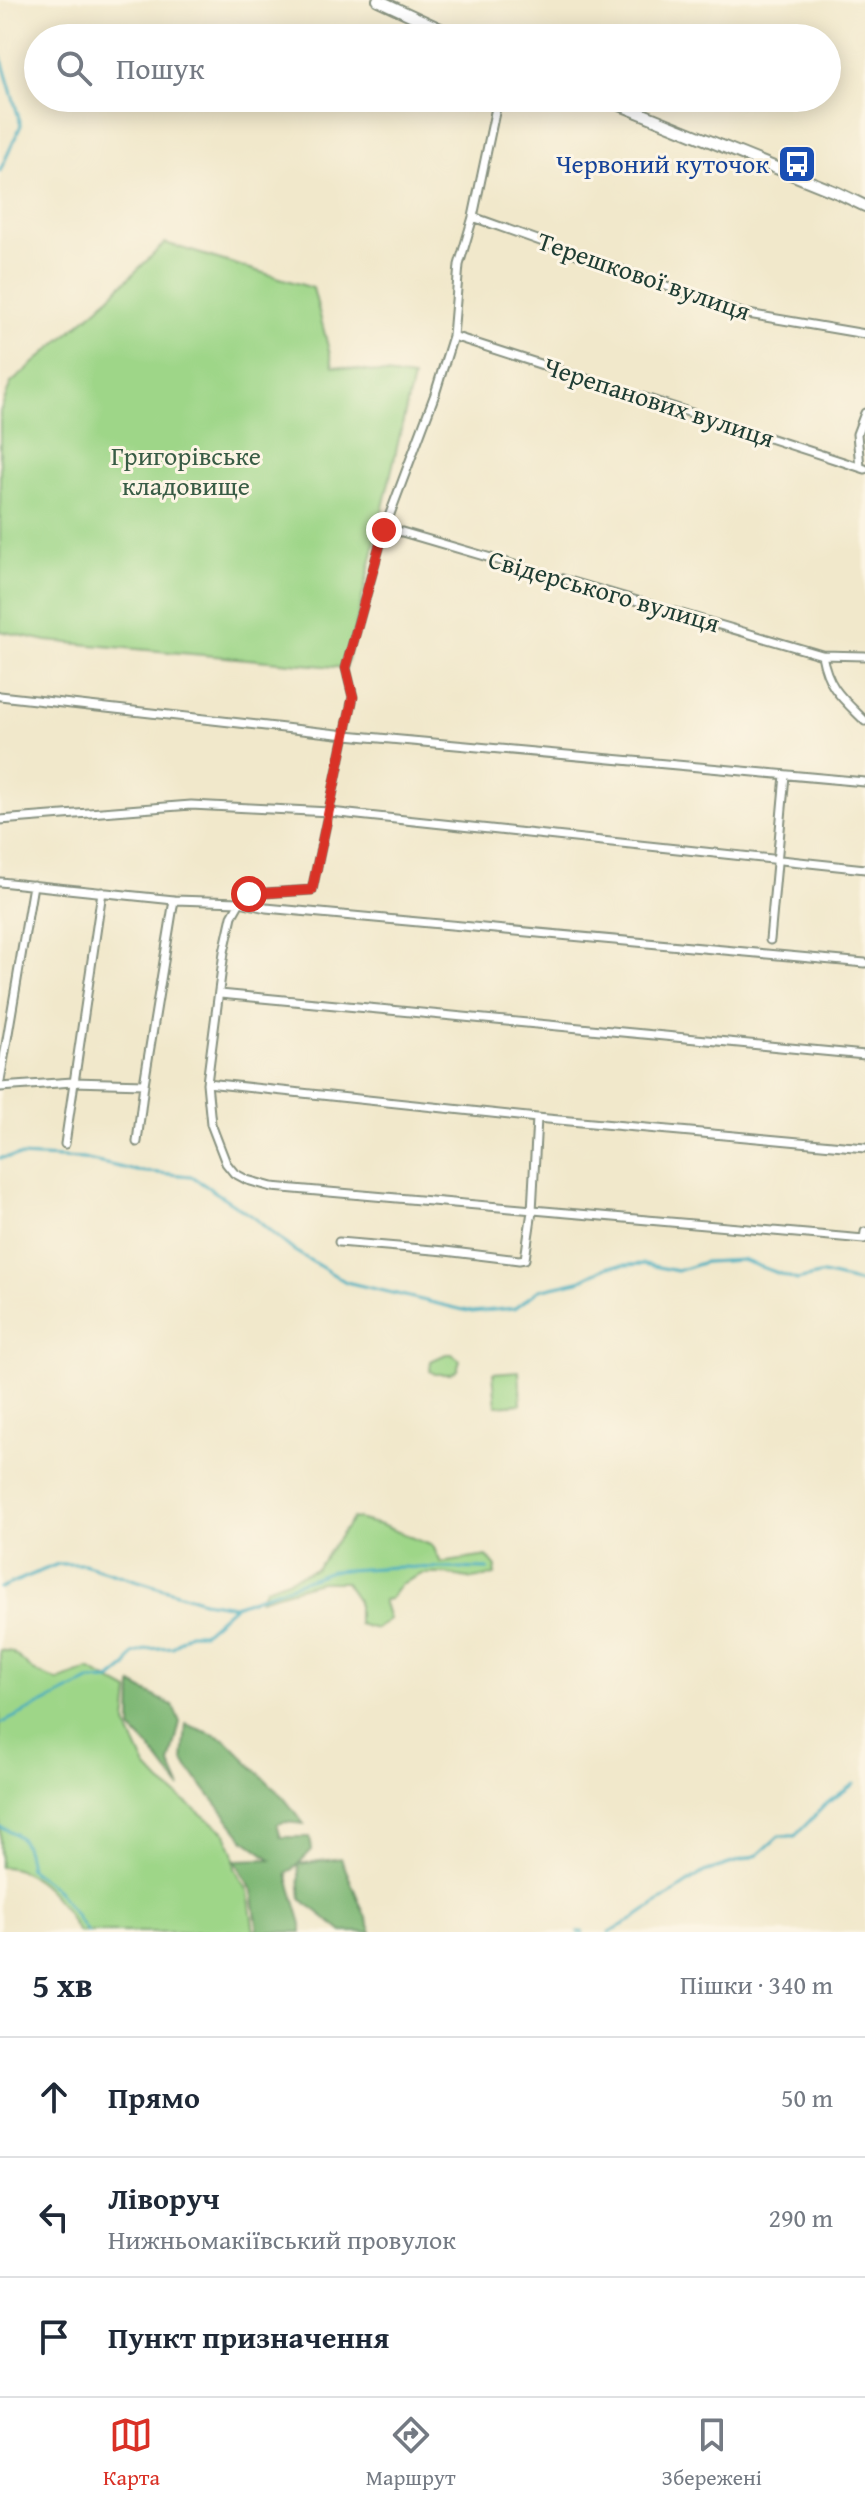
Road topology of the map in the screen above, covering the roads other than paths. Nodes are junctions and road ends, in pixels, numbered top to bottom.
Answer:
1 (378, 0) edge
2 (430, 24) edge
3 (495, 112) edge
4 (638, 112) edge
5 (865, 206) edge
6 (473, 217) junction
7 (865, 334) edge
8 (453, 336) junction
9 (865, 413) edge
10 (863, 468) edge
11 (384, 530) junction
12 (822, 655) junction
13 (865, 656) edge
14 (0, 696) edge
15 (865, 721) edge
16 (346, 735) junction
17 (785, 775) junction
18 (865, 782) edge
19 (330, 812) junction
20 (0, 820) edge
21 (777, 861) junction
22 (865, 869) edge
23 (0, 882) edge
24 (33, 885) junction
25 (102, 892) junction
26 (174, 900) junction
27 (240, 902) junction
28 (770, 940) dead end
29 (865, 963) edge
30 (220, 994) junction
31 (865, 1055) edge
32 (0, 1081) edge
33 (73, 1082) junction
34 (207, 1083) junction
35 (144, 1084) junction
36 (0, 1087) edge
37 (537, 1118) junction
38 (137, 1142) dead end
39 (65, 1144) dead end
40 (865, 1148) edge
41 (532, 1211) junction
42 (865, 1232) edge
43 (339, 1242) dead end

1 - 2 street
3 - 6 street
4 - 5 street
6 - 7 street, Терешкової вулиця
6 - 8 street
8 - 10 street, Черепанових вулиця
8 - 11 street
9 - 10 street
11 - 12 street, Свiдерського вулиця
11 - 16 street
12 - 13 street, Свiдерського вулиця
12 - 15 street
14 - 16 street
16 - 17 street
16 - 19 street
17 - 18 street
17 - 21 street
19 - 20 street
19 - 21 street
19 - 27 street
21 - 22 street
21 - 28 street
23 - 24 street
24 - 25 street
24 - 32 street
25 - 26 street
25 - 33 street
26 - 27 street
26 - 35 street
27 - 29 street
27 - 30 street
30 - 31 street
30 - 34 street
33 - 35 street
33 - 36 street
33 - 39 street
34 - 37 street
34 - 41 street
35 - 38 street
37 - 40 street
37 - 41 street
41 - 42 street
41 - 43 street

